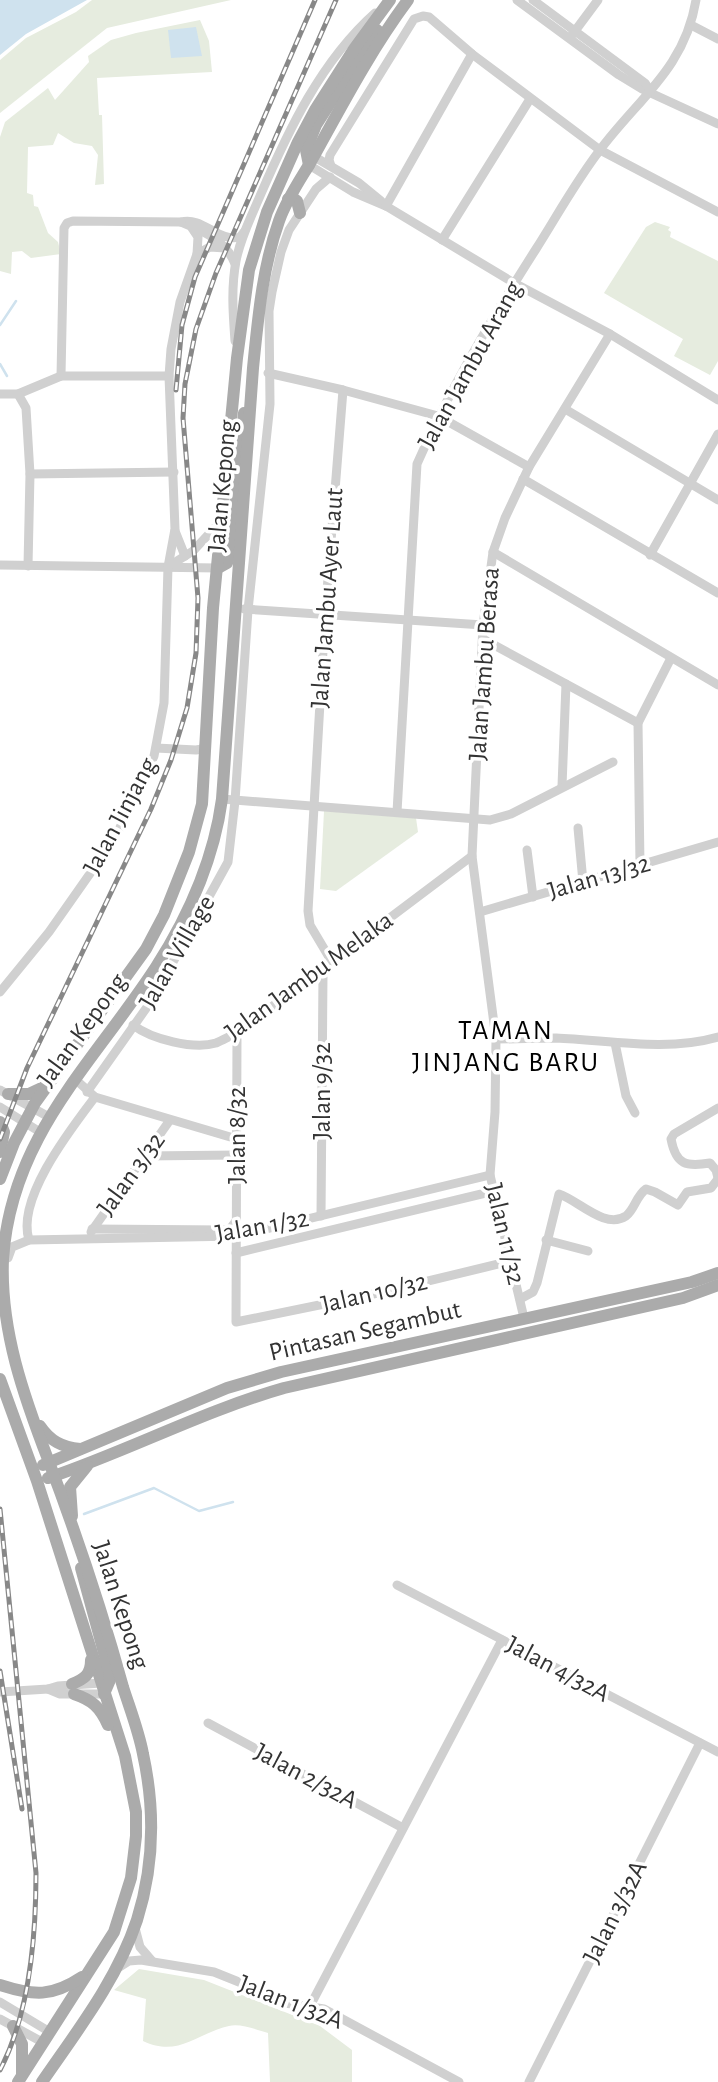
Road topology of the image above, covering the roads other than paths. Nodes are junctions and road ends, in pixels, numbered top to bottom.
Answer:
1 (392, 0) edge
2 (408, 0) edge
3 (517, 0) edge
4 (533, 0) edge
5 (598, 0) edge
6 (696, 0) edge
7 (691, 25) junction
8 (572, 35) junction
9 (718, 39) edge
10 (472, 54) junction
11 (651, 92) junction
12 (530, 99) junction
13 (718, 124) edge
14 (600, 150) junction
15 (309, 159) junction
16 (331, 166) junction
17 (330, 177) junction
18 (288, 199) junction
19 (386, 206) junction
20 (267, 212) junction
21 (718, 212) edge
22 (300, 213) junction
23 (185, 223) junction
24 (246, 229) junction
25 (442, 240) junction
26 (225, 248) junction
27 (197, 254) junction
28 (235, 266) junction
29 (514, 283) junction
30 (610, 334) junction
31 (237, 358) junction
32 (253, 368) junction
33 (268, 373) junction
34 (61, 376) junction
35 (169, 376) junction
36 (343, 390) junction
37 (0, 394) edge
38 (18, 394) junction
39 (718, 400) edge
40 (565, 409) junction
41 (438, 416) junction
42 (718, 434) edge
43 (529, 467) junction
44 (174, 472) junction
45 (30, 474) junction
46 (523, 479) junction
47 (690, 483) junction
48 (718, 500) edge
49 (223, 519) junction
50 (175, 529) junction
51 (493, 552) junction
52 (650, 555) junction
53 (186, 556) junction
54 (0, 565) edge
55 (29, 566) junction
56 (168, 567) junction
57 (218, 568) junction
58 (718, 593) edge
59 (241, 609) junction
60 (325, 616) junction
61 (409, 621) junction
62 (484, 625) junction
63 (483, 639) junction
64 (671, 658) junction
65 (566, 684) junction
66 (718, 685) edge
67 (638, 723) junction
68 (206, 743) junction
69 (156, 748) junction
70 (613, 762) dead end
71 (562, 786) junction
72 (229, 800) junction
73 (312, 806) junction
74 (397, 812) junction
75 (473, 820) junction
76 (578, 828) dead end
77 (718, 842) edge
78 (527, 850) dead end
79 (472, 856) junction
80 (640, 865) junction
81 (583, 882) junction
82 (533, 897) junction
83 (480, 912) junction
84 (327, 966) junction
85 (0, 992) edge
86 (133, 1026) junction
87 (237, 1033) junction
88 (718, 1037) edge
89 (496, 1039) junction
90 (615, 1043) junction
91 (75, 1079) junction
92 (48, 1085) junction
93 (4, 1092) edge
94 (91, 1095) junction
95 (0, 1107) edge
96 (32, 1108) junction
97 (718, 1108) edge
98 (635, 1113) dead end
99 (49, 1117) junction
100 (170, 1119) junction
101 (24, 1121) junction
102 (0, 1122) edge
103 (40, 1132) junction
104 (237, 1139) junction
105 (0, 1152) edge
106 (237, 1155) junction
107 (144, 1156) junction
108 (490, 1175) junction
109 (0, 1179) edge
110 (718, 1179) edge
111 (494, 1191) junction
112 (15, 1194) junction
113 (321, 1216) junction
114 (237, 1220) junction
115 (90, 1234) junction
116 (237, 1236) junction
117 (29, 1240) junction
118 (546, 1240) junction
119 (588, 1251) dead end
120 (236, 1253) junction
121 (511, 1261) junction
122 (718, 1273) edge
123 (718, 1288) edge
124 (520, 1299) junction
125 (524, 1318) junction
126 (580, 1321) junction
127 (236, 1322) joint
128 (7, 1327) junction
129 (0, 1379) edge
130 (31, 1415) junction
131 (84, 1449) junction
132 (93, 1462) junction
133 (49, 1463) junction
134 (35, 1475) junction
135 (54, 1476) junction
136 (75, 1539) junction
137 (397, 1585) dead end
138 (502, 1640) junction
139 (91, 1652) junction
140 (104, 1688) junction
141 (73, 1689) junction
142 (0, 1692) edge
143 (208, 1723) dead end
144 (700, 1743) junction
145 (143, 1751) junction
146 (718, 1752) edge
147 (125, 1756) junction
148 (403, 1828) junction
149 (137, 1919) junction
150 (153, 1962) junction
151 (115, 1971) junction
152 (88, 1974) junction
153 (0, 1985) edge
154 (99, 1997) junction
155 (0, 2002) edge
156 (309, 2008) junction
157 (0, 2019) edge
158 (13, 2026) junction
159 (49, 2039) junction
160 (25, 2080) edge
161 (42, 2082) edge
162 (458, 2082) edge
163 (529, 2082) edge

1 - 15 main road
1 - 20 main road, Jalan Kepong
1 - 24 street
2 - 15 main road, Jalan Kepong
3 - 8 street
4 - 8 street
5 - 8 street
6 - 7 street, Jalan Jambu Arang
7 - 9 street
7 - 11 street, Jalan Jambu Arang
8 - 11 street
10 - 12 street
10 - 16 street
10 - 19 street
11 - 13 street
11 - 14 street, Jalan Jambu Arang
12 - 14 street
12 - 25 street
14 - 21 street
14 - 29 street, Jalan Jambu Arang
15 - 16 street
15 - 17 street
15 - 18 main road, Jalan Kepong
15 - 20 main road
16 - 19 street
17 - 19 street
17 - 22 street, Jalan Kepong
18 - 22 main road
18 - 32 main road, Jalan Kepong
19 - 25 street
20 - 31 main road, Jalan Kepong
22 - 33 street, Jalan Kepong
23 - 24 street
23 - 26 street
23 - 27 street
23 - 34 street
24 - 28 street
25 - 29 street
26 - 27 street
26 - 28 street
27 - 35 street, Jalan Jinjang
28 - 31 street
29 - 30 street
29 - 41 street, Jalan Jambu Arang
30 - 39 street
30 - 40 street, Jalan Jambu Berasa
31 - 49 main road, Jalan Kepong
32 - 57 main road
32 - 59 main road, Jalan Kepong
33 - 36 street
33 - 59 street, Jalan Kepong
34 - 35 street
34 - 38 street
35 - 44 street, Jalan Jinjang
36 - 41 street
36 - 60 street, Jalan Jambu Ayer Laut
37 - 38 street
38 - 45 street
40 - 43 street, Jalan Jambu Berasa
40 - 47 street
41 - 43 street
41 - 61 street, Jalan Jambu Arang
42 - 47 street
43 - 46 street, Jalan Jambu Berasa
44 - 45 street
44 - 50 street, Jalan Jinjang
45 - 55 street
46 - 51 street, Jalan Jambu Berasa
46 - 52 street
47 - 48 street
47 - 52 street
49 - 53 street
49 - 57 main road, Jalan Kepong
50 - 53 street, Jalan Jinjang
50 - 56 street, Jalan Jinjang
51 - 62 street, Jalan Jambu Berasa
51 - 64 street
52 - 58 street
53 - 56 street
54 - 55 street
55 - 56 street
56 - 57 street
56 - 69 street, Jalan Jinjang
57 - 68 main road, Jalan Kepong
59 - 60 street
59 - 72 main road, Jalan Kepong
60 - 61 street
60 - 73 street, Jalan Jambu Ayer Laut
61 - 62 street
61 - 74 street, Jalan Jambu Arang
62 - 63 street, Jalan Jambu Berasa
63 - 65 street
63 - 75 street, Jalan Jambu Berasa
64 - 66 street
64 - 67 street
65 - 67 street
65 - 71 street
67 - 80 street
68 - 69 street
68 - 92 main road, Jalan Kepong
69 - 85 street, Jalan Jinjang
70 - 71 street
71 - 75 street
72 - 73 street
72 - 86 street, Jalan Village
72 - 91 main road, Jalan Kepong
73 - 74 street
73 - 84 street, Jalan Jambu Ayer Laut
74 - 75 street
75 - 79 street, Jalan Jambu Berasa
76 - 81 street
77 - 80 street, Jalan 13/32
78 - 82 street
79 - 83 street, Jalan 11/32
79 - 84 street, Jalan Jambu Melaka
80 - 81 street, Jalan 13/32
81 - 82 street, Jalan 13/32
82 - 83 street, Jalan 13/32
83 - 89 street, Jalan 11/32
84 - 87 street, Jalan Jambu Melaka
84 - 113 street, Jalan 9/32
86 - 87 street, Jalan Jambu Melaka
86 - 94 street, Jalan Village
87 - 104 street, Jalan 8/32
88 - 90 street
89 - 90 street
89 - 108 street, Jalan 11/32
90 - 98 street
91 - 94 street
91 - 99 main road, Jalan Kepong
92 - 93 main road
92 - 96 main road, Jalan Kepong
93 - 96 street
94 - 100 street
94 - 117 street, Jalan Village
95 - 101 street
96 - 99 street
96 - 101 main road, Jalan Kepong
97 - 110 street
99 - 103 main road, Jalan Kepong
100 - 104 street
100 - 107 street, Jalan 3/32
101 - 103 street
101 - 109 main road, Jalan Kepong
102 - 105 main road
103 - 112 main road, Jalan Kepong
104 - 106 street, Jalan 8/32
106 - 107 street
106 - 114 street, Jalan 8/32
107 - 115 street, Jalan 3/32
108 - 111 street, Jalan 11/32
108 - 113 street, Jalan 1/32
110 - 118 street
111 - 120 street
111 - 121 street, Jalan 11/32
112 - 117 street
112 - 128 main road, Jalan Kepong
113 - 116 street, Jalan 1/32
114 - 115 street
114 - 116 street, Jalan 8/32
115 - 116 street, Jalan 1/32
115 - 117 street, Jalan 1/32
116 - 120 street, Jalan 8/32
117 - 128 street
118 - 119 street
118 - 124 street
120 - 127 street, Jalan 8/32
121 - 124 street, Jalan 11/32
121 - 127 street, Jalan 10/32
122 - 125 main road, Pintasan Segambut
123 - 126 main road, Pintasan Segambut
124 - 125 street, Jalan 11/32
125 - 126 main road
125 - 131 main road, Pintasan Segambut
126 - 132 main road, Pintasan Segambut
128 - 130 main road, Jalan Kepong
129 - 134 main road, Jalan Kepong
130 - 131 main road
130 - 133 main road, Jalan Kepong
131 - 133 main road, Pintasan Segambut
132 - 135 main road, Pintasan Segambut
132 - 136 main road
133 - 134 main road, Pintasan Segambut
133 - 135 main road, Jalan Kepong
134 - 135 main road, Pintasan Segambut
134 - 139 main road, Jalan Kepong
135 - 136 main road, Jalan Kepong
136 - 140 main road
136 - 145 main road, Jalan Kepong
137 - 138 street, Jalan 4/32A
138 - 144 street, Jalan 4/32A
138 - 148 street
139 - 140 main road, Jalan Kepong
139 - 141 main road
140 - 141 street
140 - 145 main road
140 - 147 main road, Jalan Kepong
141 - 142 street
141 - 147 main road
143 - 148 street, Jalan 2/32A
144 - 146 street, Jalan 4/32A
144 - 163 street, Jalan 3/32A
145 - 149 main road, Jalan Kepong
147 - 152 main road, Jalan Kepong
148 - 156 street
149 - 150 street
149 - 151 main road, Jalan Kepong
150 - 151 street
150 - 156 street, Jalan 1/32A
151 - 154 main road, Jalan Kepong
152 - 153 main road
152 - 159 main road, Jalan Kepong
154 - 159 main road
154 - 161 main road, Jalan Kepong
155 - 159 street
156 - 162 street, Jalan 1/32A
157 - 158 street
158 - 159 street
158 - 160 main road
159 - 160 main road

